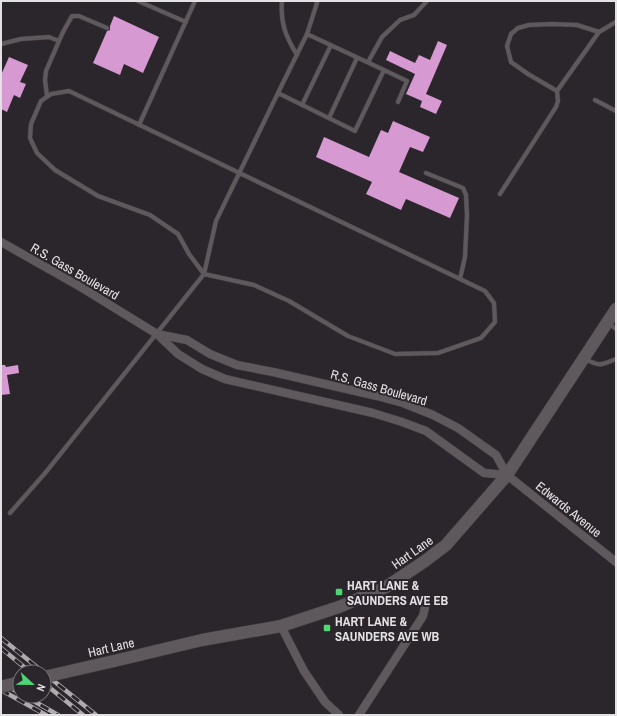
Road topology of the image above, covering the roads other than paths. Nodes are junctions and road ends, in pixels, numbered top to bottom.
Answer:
1 (138, 1) edge
2 (195, 1) edge
3 (282, 1) edge
4 (316, 1) edge
5 (427, 1) edge
6 (186, 22) junction
7 (616, 22) edge
8 (106, 28) dead end
9 (599, 32) junction
10 (308, 34) junction
11 (59, 41) junction
12 (1, 44) edge
13 (331, 45) junction
14 (297, 55) junction
15 (357, 58) junction
16 (370, 64) junction
17 (384, 70) junction
18 (557, 91) junction
19 (278, 93) junction
20 (47, 96) junction
21 (595, 100) dead end
22 (398, 102) dead end
23 (302, 105) junction
24 (616, 111) edge
25 (329, 118) junction
26 (139, 126) junction
27 (426, 173) dead end
28 (239, 174) junction
29 (500, 194) dead end
30 (1, 242) edge
31 (204, 274) junction
32 (460, 278) junction
33 (616, 309) edge
34 (612, 326) edge
35 (157, 334) junction
36 (584, 358) junction
37 (616, 359) edge
38 (507, 475) junction
39 (10, 513) dead end
40 (616, 562) edge
41 (426, 603) dead end
42 (281, 626) junction
43 (52, 675) edge
44 (12, 684) edge
45 (1, 687) edge
46 (339, 715) edge
47 (359, 715) edge

1 - 6 lane
2 - 6 lane
3 - 14 lane
4 - 10 lane
5 - 16 lane
6 - 26 lane
7 - 9 lane
8 - 11 lane
9 - 18 lane
9 - 18 lane
10 - 13 lane
10 - 14 lane
11 - 12 lane
11 - 20 lane
13 - 15 lane
13 - 23 lane
14 - 19 lane
15 - 16 lane
15 - 25 lane
16 - 17 lane
17 - 22 lane
17 - 25 lane
18 - 29 lane
19 - 23 lane
19 - 28 lane
20 - 26 lane
20 - 31 lane
21 - 24 lane
23 - 25 lane
26 - 28 lane
27 - 32 lane
28 - 31 lane
28 - 32 lane
30 - 35 street, R.S. Gass Boulevard
31 - 32 lane
31 - 35 lane
33 - 34 main road, Hart Lane
34 - 36 main road, Hart Lane
35 - 38 street, R.S. Gass Boulevard
35 - 38 street, R.S. Gass Boulevard
35 - 39 lane
36 - 37 lane
36 - 38 main road, Hart Lane
38 - 40 street, Edwards Avenue
38 - 42 main road, Hart Lane
41 - 47 street
42 - 43 main road, Hart Lane, bridge
42 - 46 street
44 - 45 main road, bridge

